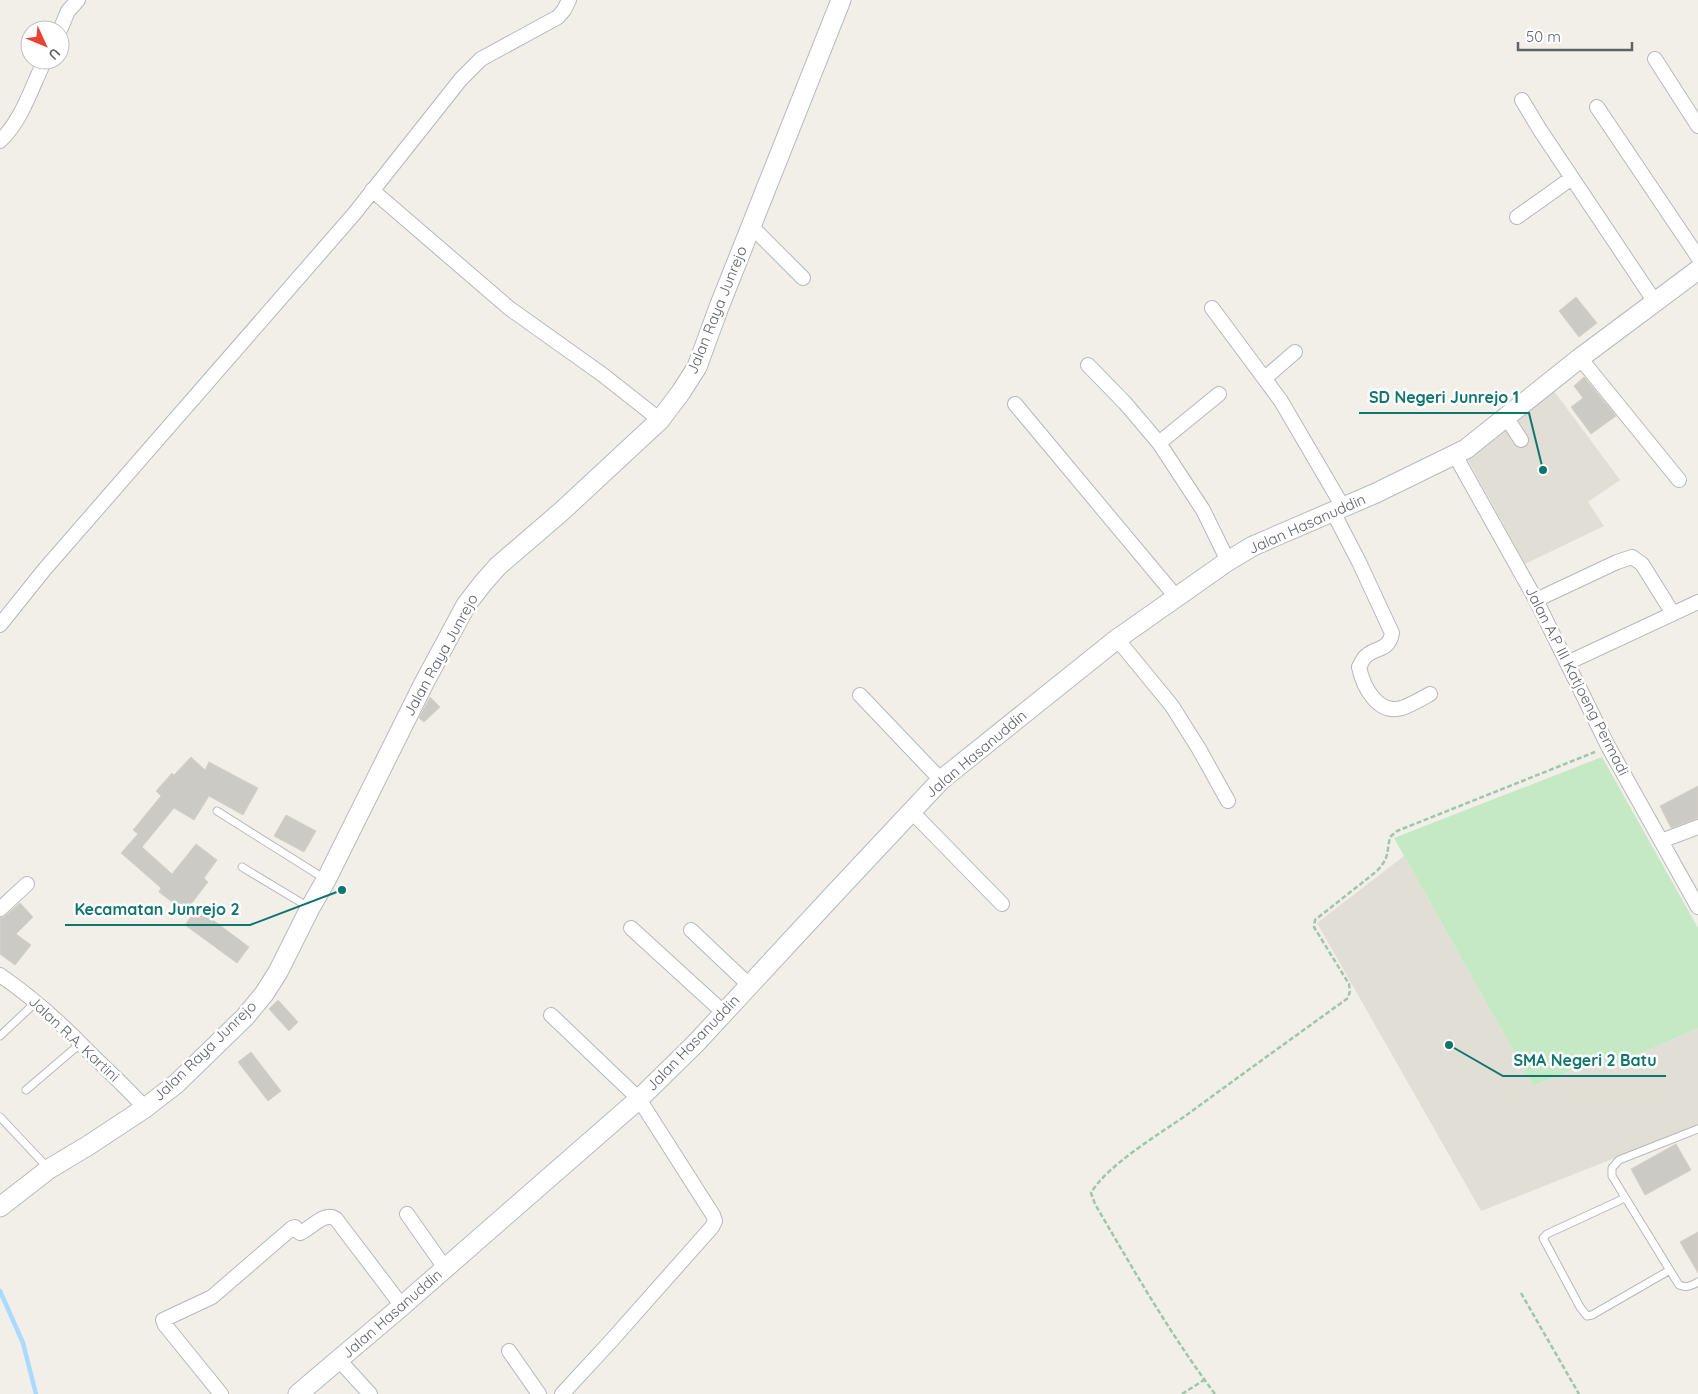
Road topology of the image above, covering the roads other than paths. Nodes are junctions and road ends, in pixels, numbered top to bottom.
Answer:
1 (78, 0) edge
2 (569, 0) edge
3 (840, 0) edge
4 (64, 20) edge
5 (1655, 59) dead end
6 (40, 70) edge
7 (1522, 100) dead end
8 (1596, 107) dead end
9 (1698, 126) edge
10 (0, 141) edge
11 (1572, 178) junction
12 (372, 190) junction
13 (1517, 217) dead end
14 (751, 226) junction
15 (1697, 268) edge
16 (802, 278) dead end
17 (1655, 302) junction
18 (1212, 308) dead end
19 (1295, 352) dead end
20 (1580, 358) junction
21 (1088, 365) dead end
22 (1265, 378) junction
23 (1219, 394) dead end
24 (1015, 404) dead end
25 (1506, 417) junction
26 (660, 420) junction
27 (1521, 440) dead end
28 (1159, 443) junction
29 (1455, 455) junction
30 (1679, 480) dead end
31 (1338, 510) junction
32 (1228, 561) junction
33 (1177, 598) junction
34 (1536, 600) junction
35 (1698, 602) edge
36 (1672, 612) junction
37 (0, 625) edge
38 (1118, 639) junction
39 (1567, 663) junction
40 (1430, 694) dead end
41 (860, 695) dead end
42 (941, 780) junction
43 (1228, 801) dead end
44 (217, 811) dead end
45 (911, 811) junction
46 (1698, 827) edge
47 (1661, 841) junction
48 (242, 867) dead end
49 (326, 880) junction
50 (27, 884) dead end
51 (1002, 904) dead end
52 (1698, 907) edge
53 (310, 908) junction
54 (0, 909) edge
55 (631, 928) dead end
56 (692, 930) dead end
57 (0, 975) edge
58 (749, 985) junction
59 (35, 1002) junction
60 (724, 1013) junction
61 (551, 1015) dead end
62 (0, 1036) edge
63 (81, 1043) junction
64 (26, 1090) dead end
65 (639, 1099) junction
66 (145, 1108) junction
67 (0, 1117) edge
68 (1698, 1129) edge
69 (50, 1169) junction
70 (1625, 1198) junction
71 (0, 1207) edge
72 (407, 1214) dead end
73 (445, 1268) junction
74 (1670, 1270) junction
75 (1698, 1282) edge
76 (402, 1306) junction
77 (508, 1351) dead end
78 (339, 1360) junction
79 (221, 1394) edge
80 (298, 1394) edge
81 (370, 1394) edge
82 (539, 1394) edge
83 (562, 1394) edge

1 - 4 street
2 - 12 street
3 - 14 main road, Jalan Raya Junrejo
5 - 9 street
6 - 10 street
7 - 11 street
8 - 15 street
11 - 13 street
11 - 17 street
12 - 26 street
12 - 37 street
14 - 16 street
14 - 26 main road, Jalan Raya Junrejo
15 - 17 main road, Jalan Hasanuddin
17 - 20 main road, Jalan Hasanuddin
18 - 22 street
19 - 22 street
20 - 25 main road, Jalan Hasanuddin
20 - 30 street
21 - 28 street
22 - 31 street
23 - 28 street
24 - 33 street
25 - 27 street
25 - 29 main road, Jalan Hasanuddin
26 - 49 main road, Jalan Raya Junrejo
28 - 32 street
29 - 31 main road, Jalan Hasanuddin
29 - 34 street, Jalan A.P III Katjoeng Permadi
31 - 32 main road, Jalan Hasanuddin
31 - 40 street
32 - 33 main road, Jalan Hasanuddin
33 - 38 main road, Jalan Hasanuddin
34 - 36 street
34 - 39 street, Jalan A.P III Katjoeng Permadi
35 - 36 street
36 - 39 street
38 - 42 main road, Jalan Hasanuddin
38 - 43 street
39 - 47 street, Jalan A.P III Katjoeng Permadi
41 - 42 street
42 - 45 main road, Jalan Hasanuddin
44 - 49 lane
45 - 51 street
45 - 58 main road, Jalan Hasanuddin
46 - 47 street
47 - 52 street, Jalan A.P III Katjoeng Permadi
48 - 53 lane
49 - 53 main road, Jalan Raya Junrejo
50 - 54 street
53 - 66 main road, Jalan Raya Junrejo
55 - 60 street
56 - 58 street
57 - 59 street, Jalan R.A. Kartini
58 - 60 main road, Jalan Hasanuddin
59 - 62 lane
59 - 63 street, Jalan R.A. Kartini
60 - 65 main road, Jalan Hasanuddin
61 - 65 street
63 - 64 lane
63 - 66 street, Jalan R.A. Kartini
65 - 73 main road, Jalan Hasanuddin
65 - 83 street
66 - 69 main road, Jalan Raya Junrejo
67 - 69 lane
68 - 70 lane
69 - 71 main road, Jalan Raya Junrejo
70 - 74 lane
70 - 74 lane
72 - 73 street
73 - 76 main road, Jalan Hasanuddin
74 - 75 lane
76 - 78 main road, Jalan Hasanuddin
76 - 79 street
77 - 82 street
78 - 80 main road, Jalan Hasanuddin
78 - 81 street

